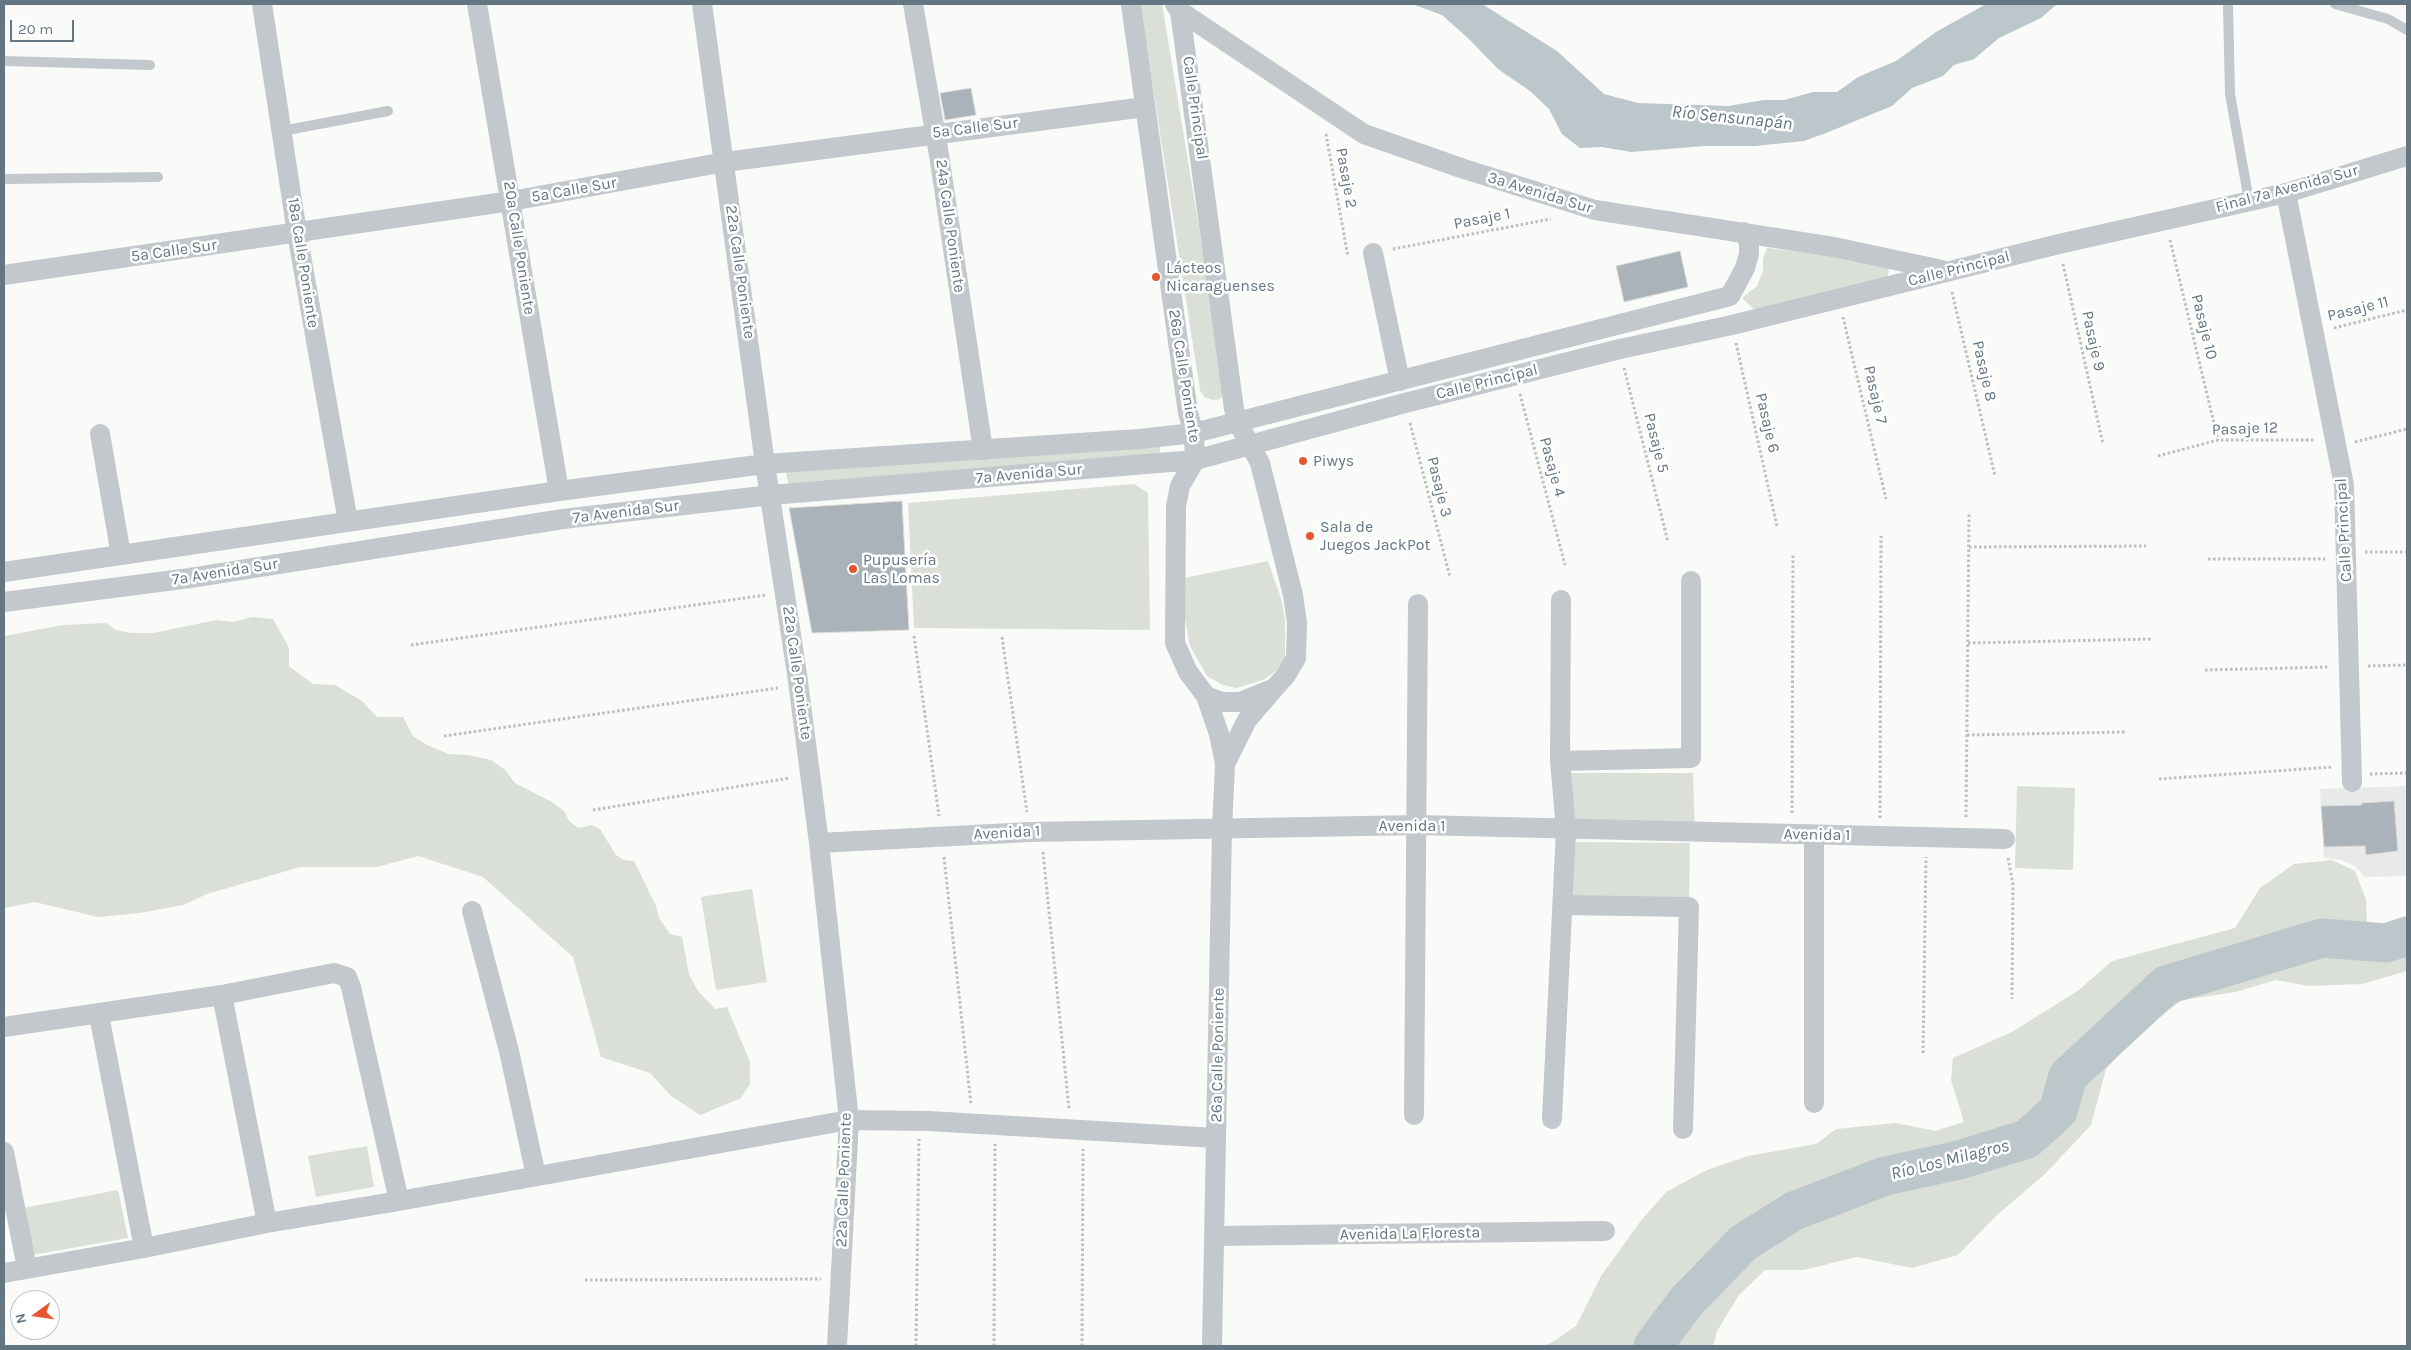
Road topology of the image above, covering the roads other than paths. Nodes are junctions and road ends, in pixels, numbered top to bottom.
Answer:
1 (262, 4) edge
2 (477, 4) edge
3 (702, 4) edge
4 (913, 4) edge
5 (1131, 4) edge
6 (2228, 4) edge
7 (2335, 4) edge
8 (1178, 6) edge
9 (2407, 30) edge
10 (4, 61) edge
11 (150, 65) dead end
12 (1145, 107) junction
13 (388, 111) dead end
14 (282, 130) junction
15 (935, 133) junction
16 (2407, 156) edge
17 (725, 162) junction
18 (158, 178) dead end
19 (4, 179) edge
20 (2286, 192) junction
21 (511, 201) junction
22 (2249, 201) junction
23 (2165, 220) joint
24 (1744, 232) junction
25 (298, 233) junction
26 (1372, 253) road end
27 (1948, 272) junction
28 (4, 275) edge
29 (1730, 296) junction
30 (1752, 320) junction
31 (1400, 381) junction
32 (1237, 421) junction
33 (1194, 433) junction
34 (100, 434) dead end
35 (1249, 444) junction
36 (983, 450) junction
37 (1195, 460) junction
38 (765, 464) junction
39 (559, 491) junction
40 (771, 495) junction
41 (348, 522) junction
42 (121, 556) junction
43 (4, 572) edge
44 (1691, 581) dead end
45 (1561, 600) dead end
46 (4, 602) edge
47 (1418, 604) dead end
48 (1276, 687) junction
49 (1206, 696) junction
50 (1560, 761) junction
51 (1225, 764) junction
52 (2351, 774) road end
53 (1418, 826) junction
54 (1222, 829) junction
55 (1566, 829) junction
56 (1814, 835) junction
57 (2005, 839) road end
58 (819, 843) junction
59 (1563, 905) junction
60 (472, 911) dead end
61 (222, 995) junction
62 (98, 1015) junction
63 (4, 1027) edge
64 (1814, 1103) dead end
65 (1414, 1115) dead end
66 (1552, 1118) dead end
67 (849, 1120) junction
68 (1683, 1129) dead end
69 (1216, 1138) junction
70 (4, 1152) edge
71 (536, 1176) junction
72 (399, 1201) junction
73 (267, 1223) junction
74 (1604, 1231) dead end
75 (1215, 1236) junction
76 (144, 1248) junction
77 (27, 1268) junction
78 (4, 1273) edge
79 (837, 1346) edge
80 (1212, 1346) edge

1 - 14 street, 18a Calle Poniente
2 - 21 street, 20a Calle Poniente
3 - 17 street, 22a Calle Poniente
4 - 15 street, 24a Calle Poniente
5 - 12 street, 26a Calle Poniente
6 - 22 lane
7 - 9 lane
8 - 24 street, 3a Avenida Sur
8 - 32 street, Calle Principal
10 - 11 lane
12 - 15 street, 5a Calle Sur
12 - 33 street, 26a Calle Poniente
13 - 14 lane
14 - 25 street, 18a Calle Poniente
15 - 17 street, 5a Calle Sur
15 - 36 street, 24a Calle Poniente
16 - 20 street, Final 7a Avenida Sur
17 - 21 street, 5a Calle Sur
17 - 38 street, 22a Calle Poniente
18 - 19 lane
20 - 22 street, Final 7a Avenida Sur
20 - 52 street, Calle Principal
21 - 25 street, 5a Calle Sur
21 - 39 street, 20a Calle Poniente
22 - 23 street, Final 7a Avenida Sur
23 - 27 street, Calle Principal
24 - 27 street, 3a Avenida Sur
24 - 29 street
25 - 28 street, 5a Calle Sur
25 - 41 street, 18a Calle Poniente
26 - 31 street
27 - 30 street, Calle Principal
29 - 30 street
29 - 31 street, Calle Principal
30 - 35 street, Calle Principal
31 - 32 street, Calle Principal
32 - 33 street, 7a Avenida Sur
32 - 35 street, Calle Principal
33 - 36 street, 7a Avenida Sur
33 - 37 street, 26a Calle Poniente
34 - 42 street
35 - 37 street, 7a Avenida Sur
35 - 48 street, 26a Calle Poniente
36 - 38 street, 7a Avenida Sur
37 - 40 street, 7a Avenida Sur
37 - 49 street, 26a Calle Poniente
38 - 39 street, 7a Avenida Sur
38 - 40 street, 22a Calle Poniente
39 - 41 street, 7a Avenida Sur
40 - 46 street, 7a Avenida Sur
40 - 58 street, 22a Calle Poniente
41 - 42 street, 7a Avenida Sur
42 - 43 street, 7a Avenida Sur
44 - 50 street
45 - 50 street
47 - 53 street
48 - 49 street
48 - 51 street, 26a Calle Poniente
49 - 51 street, 26a Calle Poniente
50 - 55 street
51 - 54 street, 26a Calle Poniente
53 - 54 street, Avenida 1
53 - 55 street, Avenida 1
53 - 65 street
54 - 58 street, Avenida 1
54 - 69 street, 26a Calle Poniente
55 - 56 street, Avenida 1
55 - 59 street
56 - 57 street, Avenida 1
56 - 64 street
58 - 67 street, 22a Calle Poniente
59 - 66 street
59 - 68 street
60 - 71 street
61 - 62 street
61 - 72 street
61 - 73 street
62 - 63 street
62 - 76 street
67 - 69 street
67 - 71 street
67 - 79 street, 22a Calle Poniente
69 - 75 street, 26a Calle Poniente
70 - 77 street
71 - 72 street
72 - 73 street
73 - 76 street
74 - 75 street, Avenida La Floresta
75 - 80 street, 26a Calle Poniente
76 - 77 street
77 - 78 street

